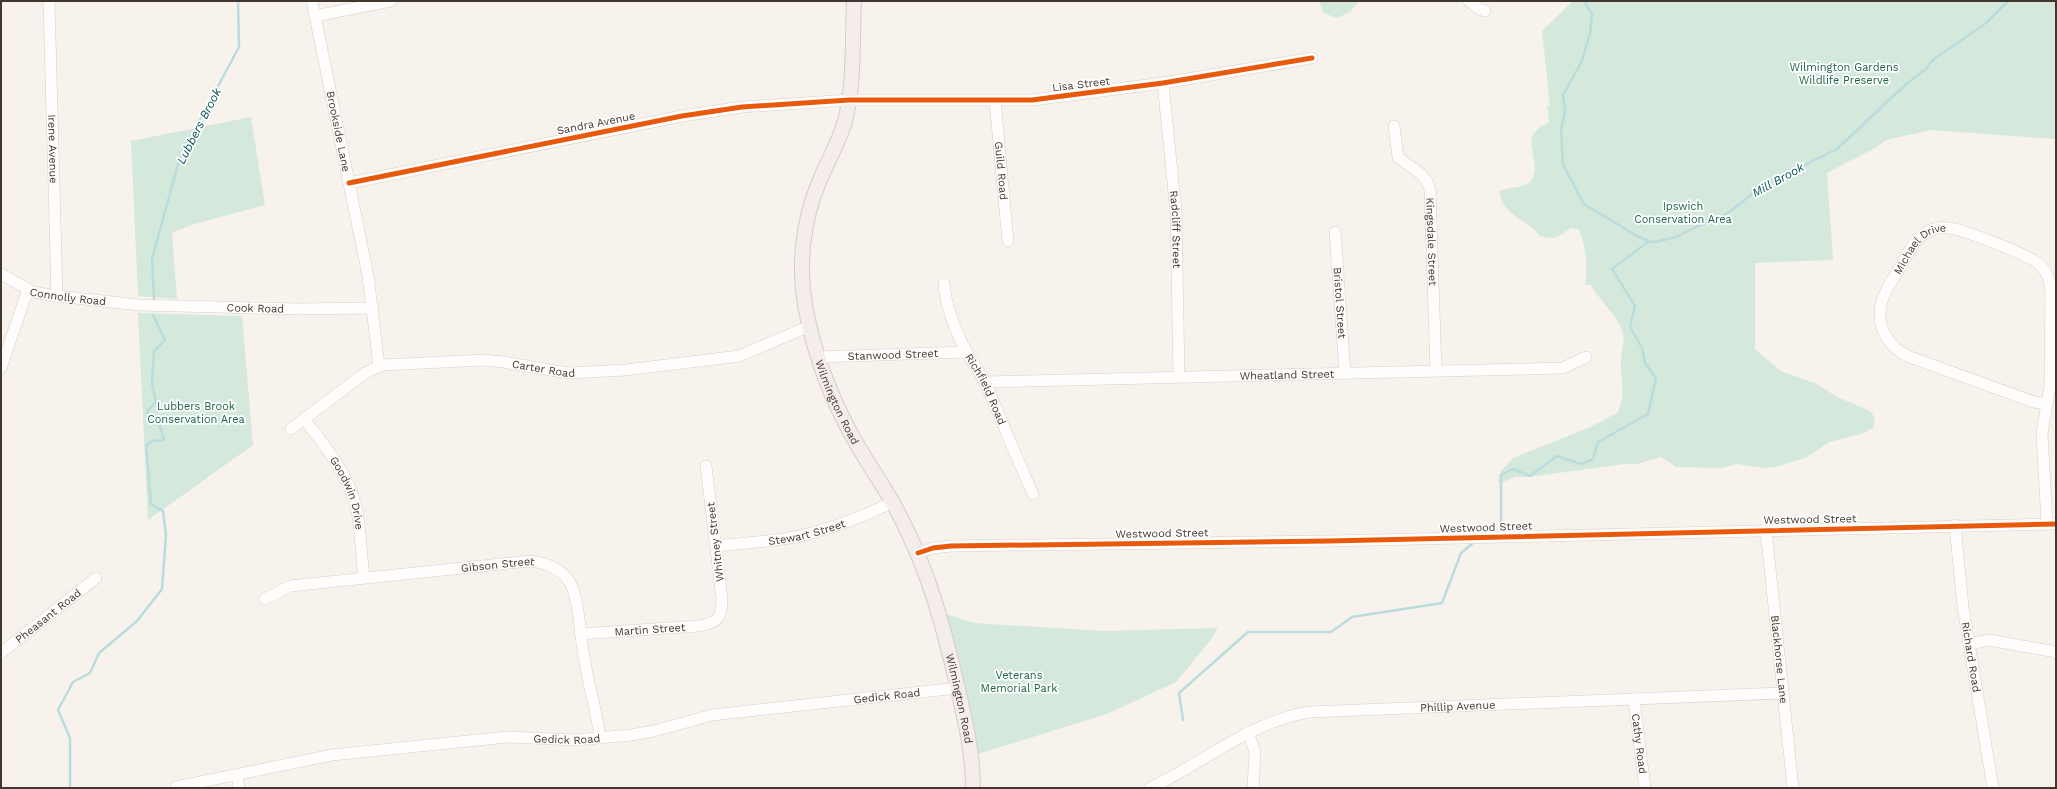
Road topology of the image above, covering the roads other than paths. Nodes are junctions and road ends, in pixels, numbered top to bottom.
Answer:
1 (49, 1) edge
2 (312, 1) edge
3 (391, 1) edge
4 (854, 1) edge
5 (1469, 1) edge
6 (1485, 11) dead end
7 (315, 16) junction
8 (1312, 58) dead end
9 (1163, 83) junction
10 (849, 100) junction
11 (995, 101) junction
12 (1394, 126) dead end
13 (349, 182) junction
14 (1335, 232) dead end
15 (1008, 241) dead end
16 (1, 274) edge
17 (944, 284) dead end
18 (28, 289) junction
19 (57, 296) junction
20 (139, 305) joint
21 (373, 308) junction
22 (810, 326) junction
23 (967, 352) junction
24 (818, 357) junction
25 (1586, 357) dead end
26 (379, 366) junction
27 (1, 368) edge
28 (1436, 371) junction
29 (1345, 373) junction
30 (1179, 378) junction
31 (985, 382) junction
32 (2046, 404) junction
33 (304, 419) junction
34 (292, 429) dead end
35 (706, 466) dead end
36 (1033, 494) dead end
37 (893, 502) junction
38 (2052, 524) edge
39 (1955, 525) junction
40 (1766, 530) junction
41 (716, 546) junction
42 (918, 553) junction
43 (364, 577) junction
44 (96, 578) dead end
45 (265, 599) dead end
46 (719, 618) joint
47 (580, 634) junction
48 (1968, 644) junction
49 (2056, 652) edge
50 (1, 653) edge
51 (958, 688) junction
52 (1783, 693) junction
53 (1634, 699) junction
54 (1248, 732) junction
55 (600, 738) junction
56 (237, 775) junction
57 (176, 787) dead end
58 (239, 788) edge
59 (973, 788) edge
60 (1150, 788) edge
61 (1253, 788) edge
62 (1645, 788) edge
63 (1793, 788) edge
64 (1993, 788) edge

1 - 19 street, Irene Avenue
2 - 7 street, Brookside Lane
3 - 7 street
4 - 10 main road, Wilmington Road
5 - 6 street
7 - 13 street, Brookside Lane
8 - 9 street, Lisa Street
9 - 11 street, Lisa Street
9 - 30 street, Radcliff Street
10 - 11 street, Lisa Street
10 - 13 street, Sandra Avenue
10 - 22 main road, Wilmington Road
11 - 15 street, Guild Road
12 - 28 street, Kingsdale Street
13 - 21 street, Brookside Lane
14 - 29 street, Bristol Street
16 - 18 street, Connolly Road
17 - 23 street, Richfield Road
18 - 19 street, Connolly Road
18 - 27 street
19 - 20 street, Connolly Road
20 - 21 street, Cook Road
21 - 26 street, Brookside Lane
22 - 24 main road, Wilmington Road
22 - 26 street, Carter Road
23 - 24 street, Stanwood Street
23 - 31 street, Richfield Road
24 - 37 main road, Wilmington Road
25 - 28 street, Wheatland Street
26 - 33 street, Carter Road
28 - 29 street, Wheatland Street
29 - 30 street, Wheatland Street
30 - 31 street, Wheatland Street
31 - 36 street, Richfield Road
32 - 32 street, Michael Drive
32 - 38 street, Michael Drive
33 - 34 street, Carter Road
33 - 43 street, Goodwin Drive
35 - 41 street, Whitney Street
37 - 41 street, Stewart Street
37 - 42 main road, Wilmington Road
38 - 39 street, Westwood Street
39 - 40 street, Westwood Street
39 - 48 street, Richard Road
40 - 42 street, Westwood Street
40 - 52 street, Blackhorse Lane
41 - 46 street, Whitney Street
42 - 51 main road, Wilmington Road
43 - 45 street, Gibson Street
43 - 47 street, Gibson Street
44 - 50 street, Pheasant Road
46 - 47 street, Martin Street
47 - 55 street, Gibson Street
48 - 49 street
48 - 64 street, Richard Road
51 - 55 street, Gedick Road
51 - 59 main road, Wilmington Road
52 - 53 street, Phillip Avenue
52 - 63 street, Blackhorse Lane
53 - 54 street, Phillip Avenue
53 - 62 street, Cathy Road
54 - 60 street, Phillip Avenue
54 - 61 street
55 - 56 street, Gedick Road
56 - 57 street, Gedick Road
56 - 58 street

